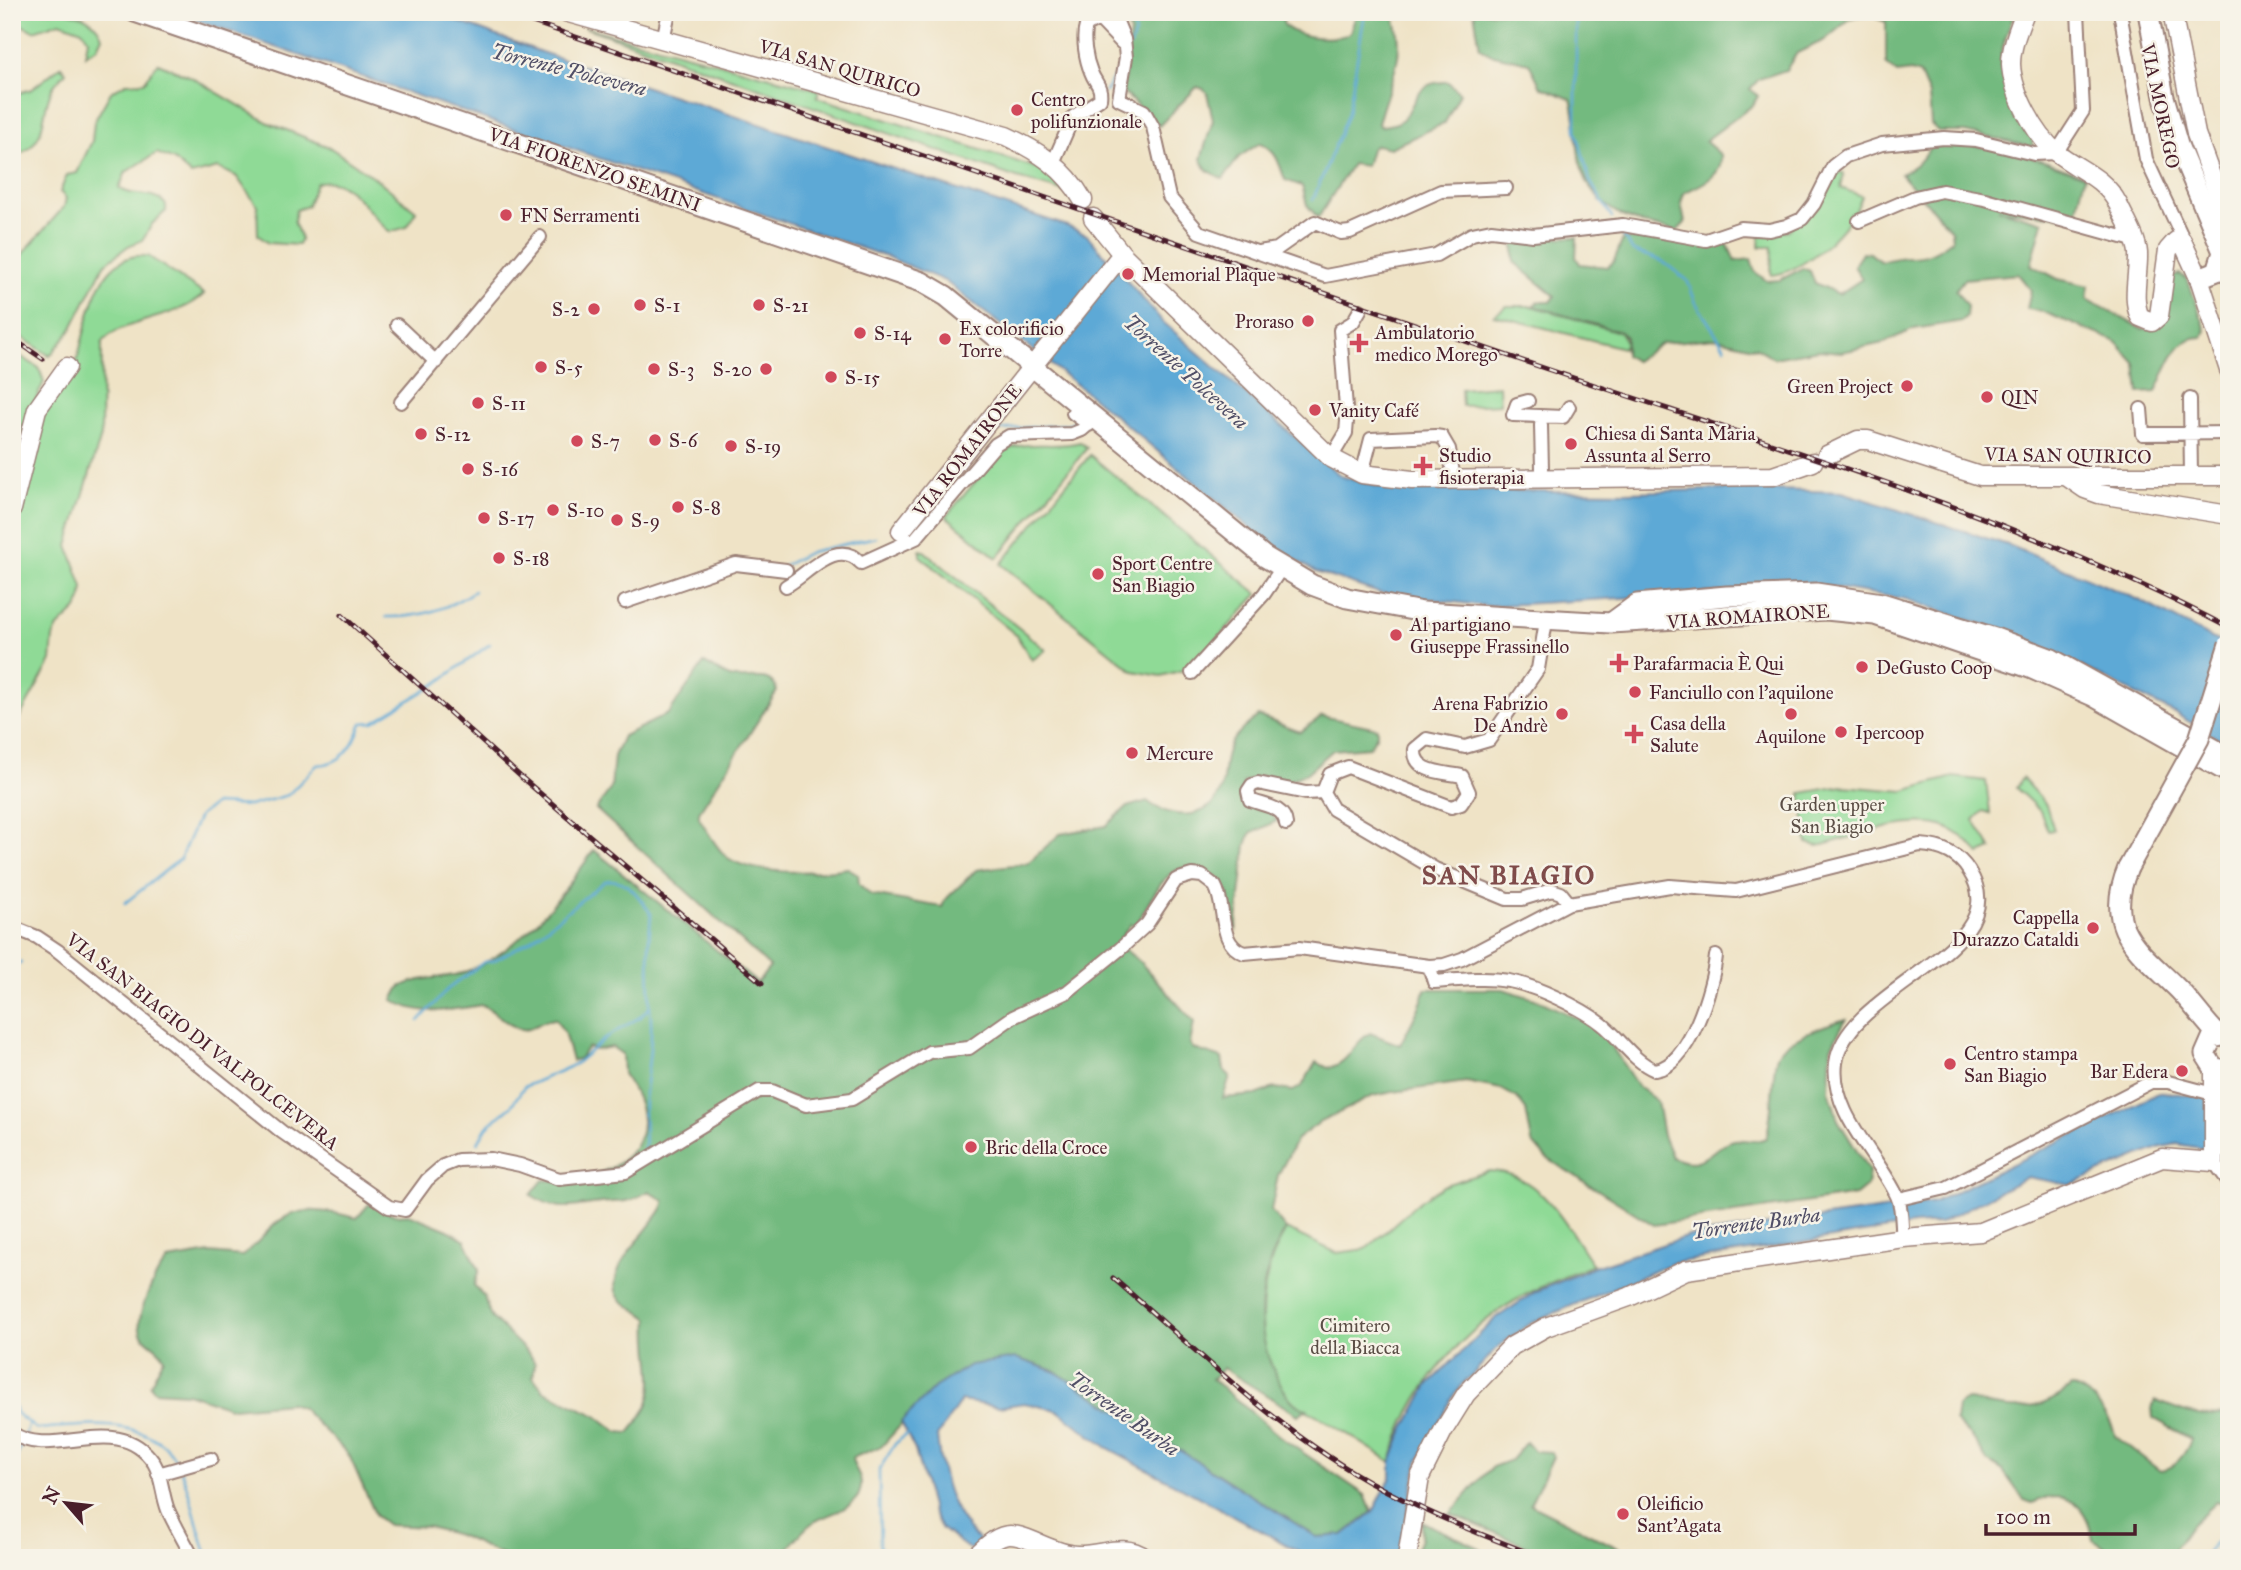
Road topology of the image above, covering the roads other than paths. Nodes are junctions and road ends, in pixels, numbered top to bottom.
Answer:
1 (135, 12) edge
2 (669, 12) edge
3 (1113, 12) edge
4 (2025, 12) edge
5 (2078, 12) edge
6 (2120, 12) edge
7 (2148, 12) edge
8 (2172, 12) edge
9 (571, 13) edge
10 (663, 40) junction
11 (1124, 46) junction
12 (2056, 153) junction
13 (1053, 163) junction
14 (1506, 188) dead end
15 (1083, 200) dead end
16 (1093, 218) dead end
17 (1859, 221) dead end
18 (2229, 225) edge
19 (540, 237) dead end
20 (2133, 240) junction
21 (2186, 245) junction
22 (1256, 252) junction
23 (1118, 259) junction
24 (2219, 269) edge
25 (1360, 310) dead end
26 (397, 325) dead end
27 (1037, 361) junction
28 (436, 362) junction
29 (67, 367) dead end
30 (2229, 370) edge
31 (2190, 400) dead end
32 (1528, 401) dead end
33 (401, 402) dead end
34 (1569, 407) dead end
35 (2141, 409) dead end
36 (1073, 413) dead end
37 (1541, 421) junction
38 (1093, 422) junction
39 (2191, 433) junction
40 (2229, 433) edge
41 (1331, 458) junction
42 (1542, 469) dead end
43 (1362, 474) junction
44 (2066, 476) junction
45 (2191, 476) junction
46 (2229, 476) edge
47 (1454, 479) junction
48 (12, 509) edge
49 (2229, 515) edge
50 (901, 531) dead end
51 (1281, 569) junction
52 (786, 570) dead end
53 (786, 586) dead end
54 (625, 602) dead end
55 (1546, 621) junction
56 (1611, 623) junction
57 (2229, 645) edge
58 (1192, 673) dead end
59 (2199, 739) junction
60 (2229, 757) edge
61 (2229, 773) edge
62 (1323, 792) junction
63 (1286, 824) dead end
64 (1569, 903) junction
65 (12, 926) edge
66 (1716, 956) dead end
67 (1429, 966) junction
68 (2218, 1038) edge
69 (2221, 1069) edge
70 (2213, 1094) junction
71 (2213, 1158) junction
72 (2229, 1182) edge
73 (1899, 1201) junction
74 (1902, 1235) junction
75 (12, 1433) edge
76 (211, 1459) dead end
77 (164, 1473) junction
78 (1053, 1555) edge
79 (193, 1558) edge
80 (973, 1558) edge
81 (1145, 1558) edge
82 (1407, 1558) edge

1 - 27 main road, VIA FIORENZO SEMINI
2 - 10 street
3 - 11 street
4 - 12 main road
5 - 12 street
6 - 21 street, VIA MOREGO
7 - 24 main road
8 - 18 main road
9 - 10 main road, VIA SAN QUIRICO
10 - 13 main road, VIA SAN QUIRICO
11 - 13 street
11 - 22 street
12 - 20 main road
12 - 22 street
13 - 15 main road, VIA SAN QUIRICO
14 - 22 street
16 - 23 main road, VIA SAN QUIRICO
17 - 20 street
19 - 28 street
20 - 21 main road
21 - 24 main road, VIA MOREGO
23 - 27 main road
23 - 41 main road, VIA SAN QUIRICO
24 - 30 main road, VIA MOREGO
25 - 41 street
26 - 28 street
27 - 38 main road, VIA ROMAIRONE
27 - 50 main road, VIA ROMAIRONE
28 - 33 street
29 - 48 main road
31 - 39 street
32 - 37 street
34 - 37 street
35 - 39 street, VIA SAN QUIRICO
36 - 38 street
37 - 42 street
38 - 51 main road, VIA ROMAIRONE
38 - 53 street, VIA ROMAIRONE
39 - 40 street, VIA SAN QUIRICO
39 - 45 street
41 - 43 main road, VIA SAN QUIRICO
43 - 47 main road, VIA SAN QUIRICO
43 - 47 street
44 - 45 main road, VIA SAN QUIRICO
44 - 47 main road, VIA SAN QUIRICO
44 - 49 main road
45 - 46 main road, VIA SAN QUIRICO
51 - 55 main road, VIA ROMAIRONE
51 - 58 street
52 - 54 street
55 - 56 main road, VIA ROMAIRONE
55 - 62 street
56 - 59 main road
56 - 61 main road, VIA ROMAIRONE
57 - 59 main road, bridge
59 - 60 main road
59 - 68 main road, bridge
62 - 63 street
62 - 64 street
64 - 67 street, VIA SAN BIAGIO DI VALPOLCEVERA
64 - 73 street
65 - 67 street, VIA SAN BIAGIO DI VALPOLCEVERA
66 - 67 street, VIA SAN BIAGIO DI VALPOLCEVERA
68 - 69 main road
69 - 70 main road
70 - 71 main road
70 - 73 street
71 - 72 street
71 - 74 main road
73 - 74 street
74 - 82 main road
75 - 77 street
76 - 77 street
77 - 79 street
78 - 80 main road
78 - 81 main road

